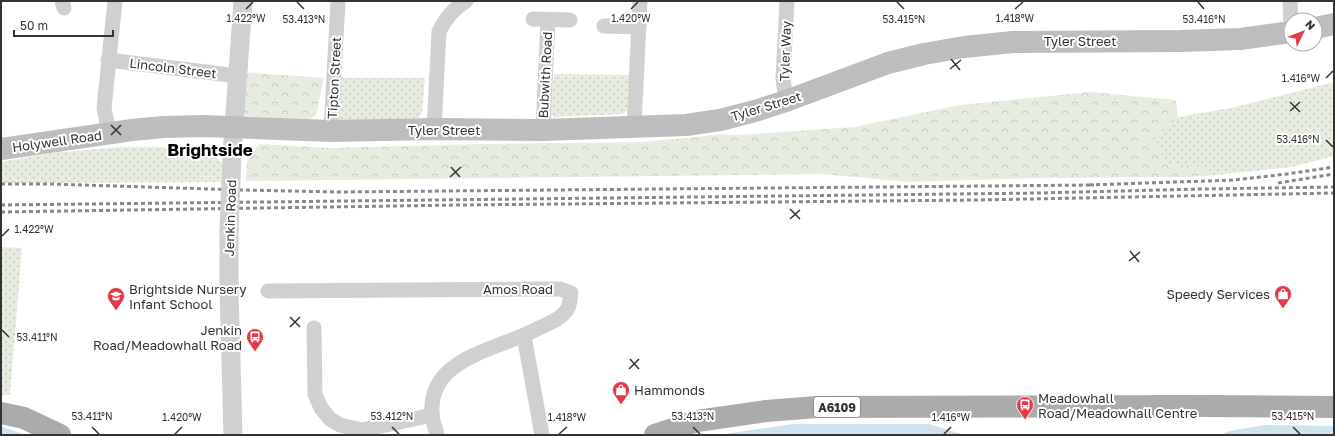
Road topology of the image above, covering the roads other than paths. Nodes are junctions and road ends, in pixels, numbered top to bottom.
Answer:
1 (115, 1) edge
2 (243, 1) edge
3 (338, 1) edge
4 (466, 1) edge
5 (640, 1) edge
6 (787, 1) edge
7 (1290, 1) edge
8 (1290, 12) edge
9 (570, 20) dead end
10 (1334, 24) edge
11 (604, 26) dead end
12 (1323, 26) edge
13 (639, 27) junction
14 (1283, 33) edge
15 (108, 60) junction
16 (238, 76) junction
17 (786, 101) junction
18 (233, 127) junction
19 (634, 127) junction
20 (434, 129) junction
21 (543, 130) junction
22 (331, 131) junction
23 (109, 133) junction
24 (1, 149) edge
25 (268, 291) dead end
26 (314, 328) dead end
27 (524, 336) junction
28 (1334, 407) edge
29 (1, 413) edge
30 (432, 415) junction
31 (60, 435) edge
32 (233, 435) edge
33 (437, 435) edge
34 (542, 435) edge
35 (655, 435) edge

1 - 15 street
2 - 16 street, Jenkin Road
3 - 22 street, Tipton Street
4 - 20 street
5 - 13 street
6 - 17 street, Tyler Way
7 - 8 street
9 - 21 street, Bubwith Road
10 - 12 main road
11 - 13 street
13 - 19 street
14 - 17 main road, Tyler Street
15 - 16 street, Lincoln Street
15 - 23 street
16 - 18 street, Jenkin Road
17 - 19 main road, Tyler Street
18 - 22 main road, Tyler Street
18 - 23 main road, Holywell Road
18 - 32 street, Jenkin Road, bridge
19 - 21 main road, Tyler Street
20 - 21 main road, Tyler Street
20 - 22 main road, Tyler Street
23 - 24 main road, Holywell Road
25 - 27 street, Amos Road
26 - 30 street
27 - 30 street, Amos Road
27 - 34 street
28 - 35 main road, A6109
29 - 31 main road
30 - 33 street, Amos Road

